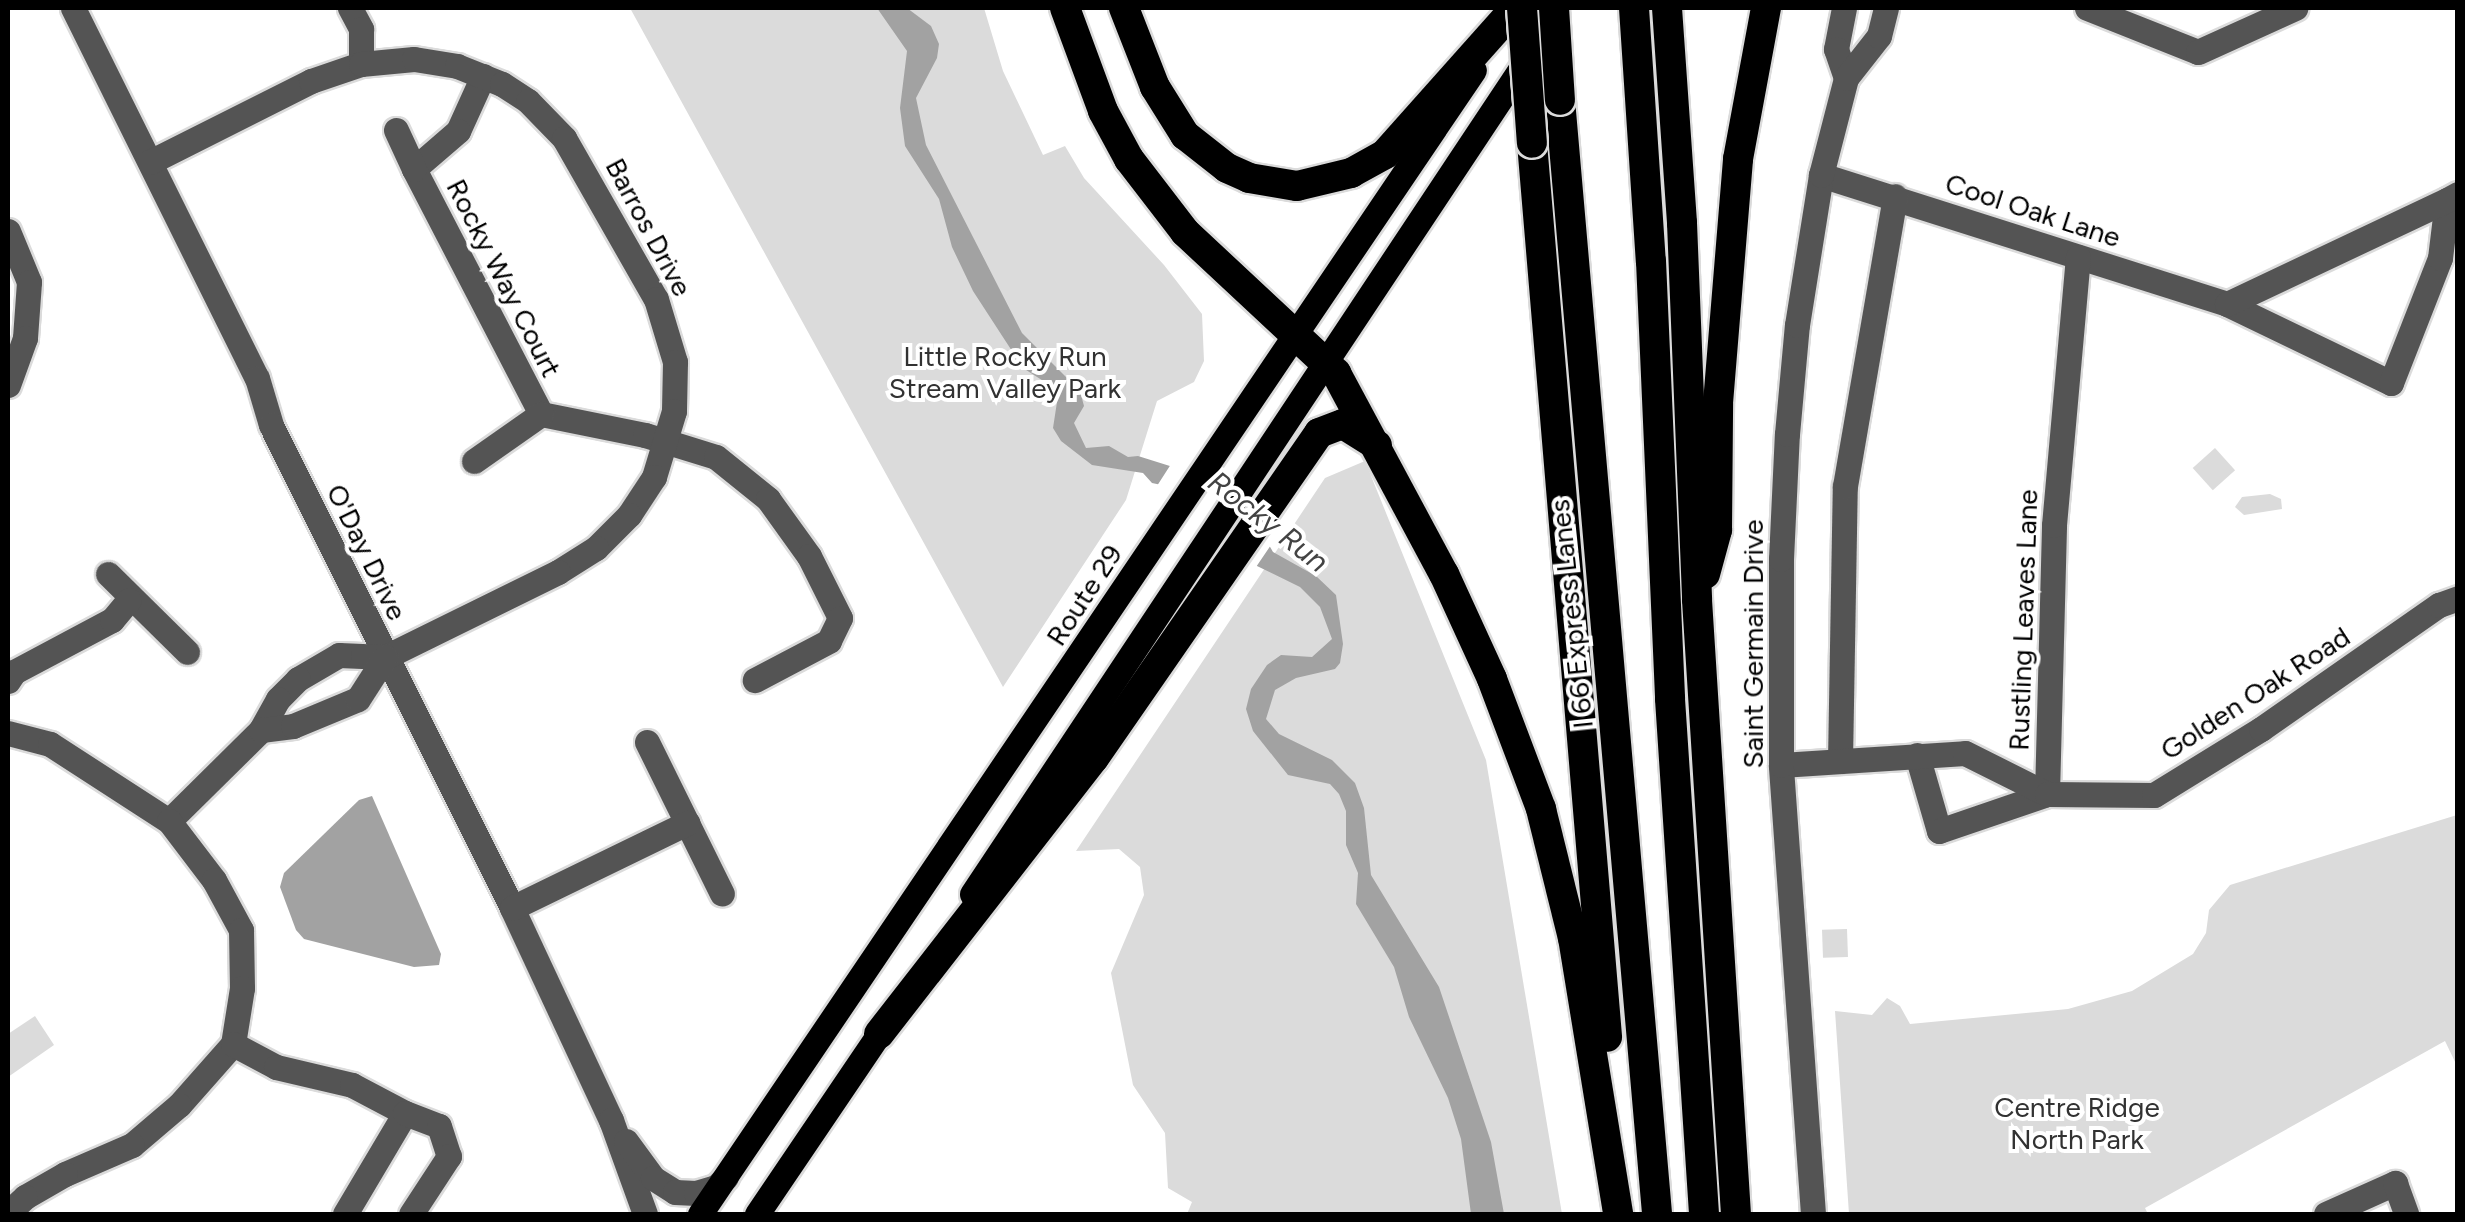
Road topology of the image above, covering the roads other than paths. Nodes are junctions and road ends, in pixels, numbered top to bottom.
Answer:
1 (73, 8) edge
2 (350, 8) edge
3 (1065, 8) edge
4 (1124, 8) edge
5 (1518, 8) edge
6 (1554, 8) edge
7 (1562, 8) edge
8 (1634, 8) edge
9 (1666, 8) edge
10 (1766, 8) edge
11 (1844, 8) edge
12 (1886, 8) edge
13 (2087, 8) edge
14 (2294, 8) edge
15 (361, 64) junction
16 (483, 76) junction
17 (1846, 78) junction
18 (396, 130) dead end
19 (150, 162) junction
20 (414, 169) junction
21 (1821, 174) junction
22 (1895, 196) junction
23 (2452, 197) edge
24 (8, 231) edge
25 (2078, 257) junction
26 (2226, 304) junction
27 (1296, 334) junction
28 (1327, 363) junction
29 (8, 384) edge
30 (540, 414) junction
31 (668, 442) junction
32 (1380, 447) junction
33 (474, 461) dead end
34 (108, 574) dead end
35 (1189, 596) junction
36 (2458, 598) edge
37 (130, 600) junction
38 (1697, 600) junction
39 (187, 652) dead end
40 (385, 657) junction
41 (755, 680) dead end
42 (8, 681) edge
43 (260, 730) junction
44 (8, 733) edge
45 (647, 742) dead end
46 (1918, 755) junction
47 (1840, 761) junction
48 (1782, 766) junction
49 (2047, 794) junction
50 (169, 820) junction
51 (687, 822) junction
52 (722, 894) dead end
53 (512, 908) junction
54 (878, 1034) joint
55 (233, 1044) junction
56 (405, 1113) junction
57 (611, 1120) junction
58 (726, 1178) junction
59 (8, 1213) edge
60 (345, 1214) edge
61 (412, 1214) edge
62 (645, 1214) edge
63 (700, 1214) edge
64 (757, 1214) edge
65 (1620, 1214) edge
66 (1657, 1214) edge
67 (1704, 1214) edge
68 (1736, 1214) edge
69 (1813, 1214) edge
70 (2326, 1214) edge
71 (2406, 1214) edge

1 - 19 street, O'Day Drive
2 - 15 street
3 - 27 highway
4 - 5 highway
5 - 27 main road, Route 29
5 - 65 highway, bridge
6 - 66 highway, I 66 Express Lanes, bridge
7 - 28 main road
8 - 67 highway
9 - 38 highway
10 - 38 highway
11 - 17 street, Saint Germain Drive
12 - 17 street, Saint Germain Drive
13 - 14 street
15 - 16 street, Barros Drive
15 - 19 street, Barros Drive
16 - 20 street, Rocky Way Court
16 - 31 street, Barros Drive
17 - 21 street, Saint Germain Drive
18 - 20 street, Rocky Way Court
19 - 40 street, O'Day Drive
20 - 30 street, Rocky Way Court
21 - 22 street, Cool Oak Lane
21 - 48 street, Saint Germain Drive
22 - 25 street, Cool Oak Lane
22 - 47 street
23 - 26 street, Cool Oak Lane
23 - 26 street, Cool Oak Lane
24 - 29 street
25 - 26 street, Cool Oak Lane
25 - 49 street, Rustling Leaves Lane
27 - 28 highway
27 - 58 main road, Route 29
28 - 32 highway
28 - 35 main road
30 - 31 street, Rocky Way Court
30 - 33 street, Rocky Way Court
31 - 40 street, Barros Drive
31 - 41 street, Rocky Way Court
32 - 35 highway
32 - 65 highway
34 - 37 street
35 - 54 highway
36 - 49 street, Golden Oak Road
37 - 39 street
37 - 42 street
38 - 68 highway
40 - 43 street
40 - 43 street
40 - 53 street, O'Day Drive
43 - 50 street
44 - 50 street
45 - 51 street
46 - 47 street, Golden Oak Road
46 - 49 street, Golden Oak Road
46 - 49 street
47 - 48 street, Golden Oak Road
48 - 69 street, Saint Germain Drive
50 - 55 street
51 - 52 street
51 - 53 street
53 - 57 street, O'Day Drive
54 - 64 main road
55 - 56 street
55 - 59 street
56 - 60 street
56 - 61 street
57 - 58 street, O'Day Drive
57 - 62 street, O'Day Drive
58 - 63 main road, Route 29
70 - 71 street

